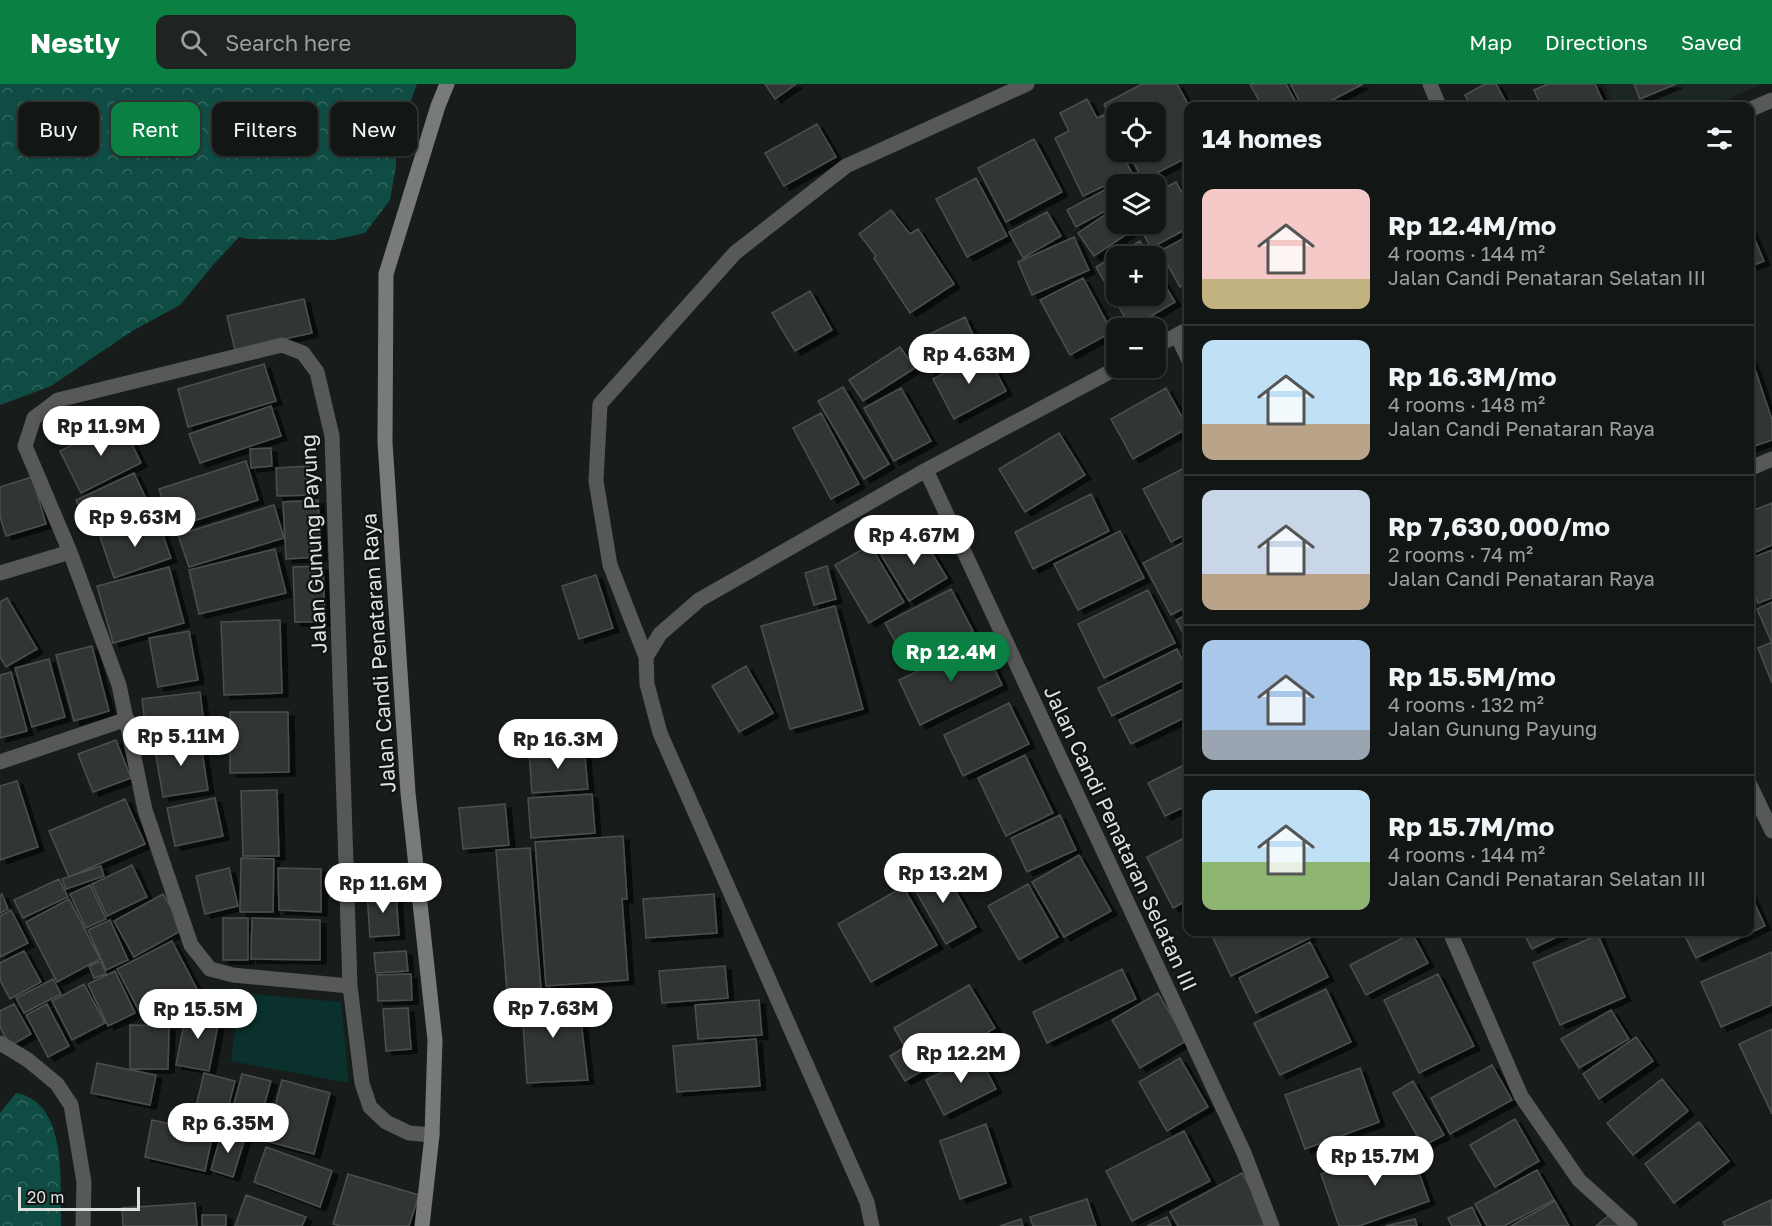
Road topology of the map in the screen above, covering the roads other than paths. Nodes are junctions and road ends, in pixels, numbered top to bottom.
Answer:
1 (447, 84) edge
2 (1027, 84) edge
3 (1430, 84) edge
4 (1772, 100) edge
5 (1437, 102) edge
6 (1754, 108) edge
7 (1183, 332) edge
8 (1166, 341) edge
9 (1106, 374) edge
10 (1772, 459) edge
11 (1754, 467) edge
12 (926, 471) junction
13 (70, 552) junction
14 (0, 573) edge
15 (646, 657) junction
16 (127, 719) junction
17 (0, 762) edge
18 (1754, 793) edge
19 (1772, 831) edge
20 (1452, 936) edge
21 (350, 986) junction
22 (0, 1043) edge
23 (432, 1135) junction
24 (83, 1226) edge
25 (422, 1226) edge
26 (872, 1226) edge
27 (1272, 1226) edge
28 (1630, 1226) edge

1 - 23 main road, Jalan Candi Penataran Raya
2 - 15 street
3 - 5 street
4 - 6 street
7 - 8 street
9 - 12 street
10 - 11 street
12 - 15 street
12 - 27 street, Jalan Candi Penataran Selatan III
13 - 14 street
13 - 16 street, Jalan Gunung Payung
13 - 21 street, Jalan Gunung Payung
15 - 26 street
16 - 17 street
16 - 21 street, Jalan Gunung Payung
18 - 19 street
20 - 28 street
21 - 23 street, Jalan Gunung Payung
22 - 24 street
23 - 25 main road, Jalan Candi Penataran Raya

